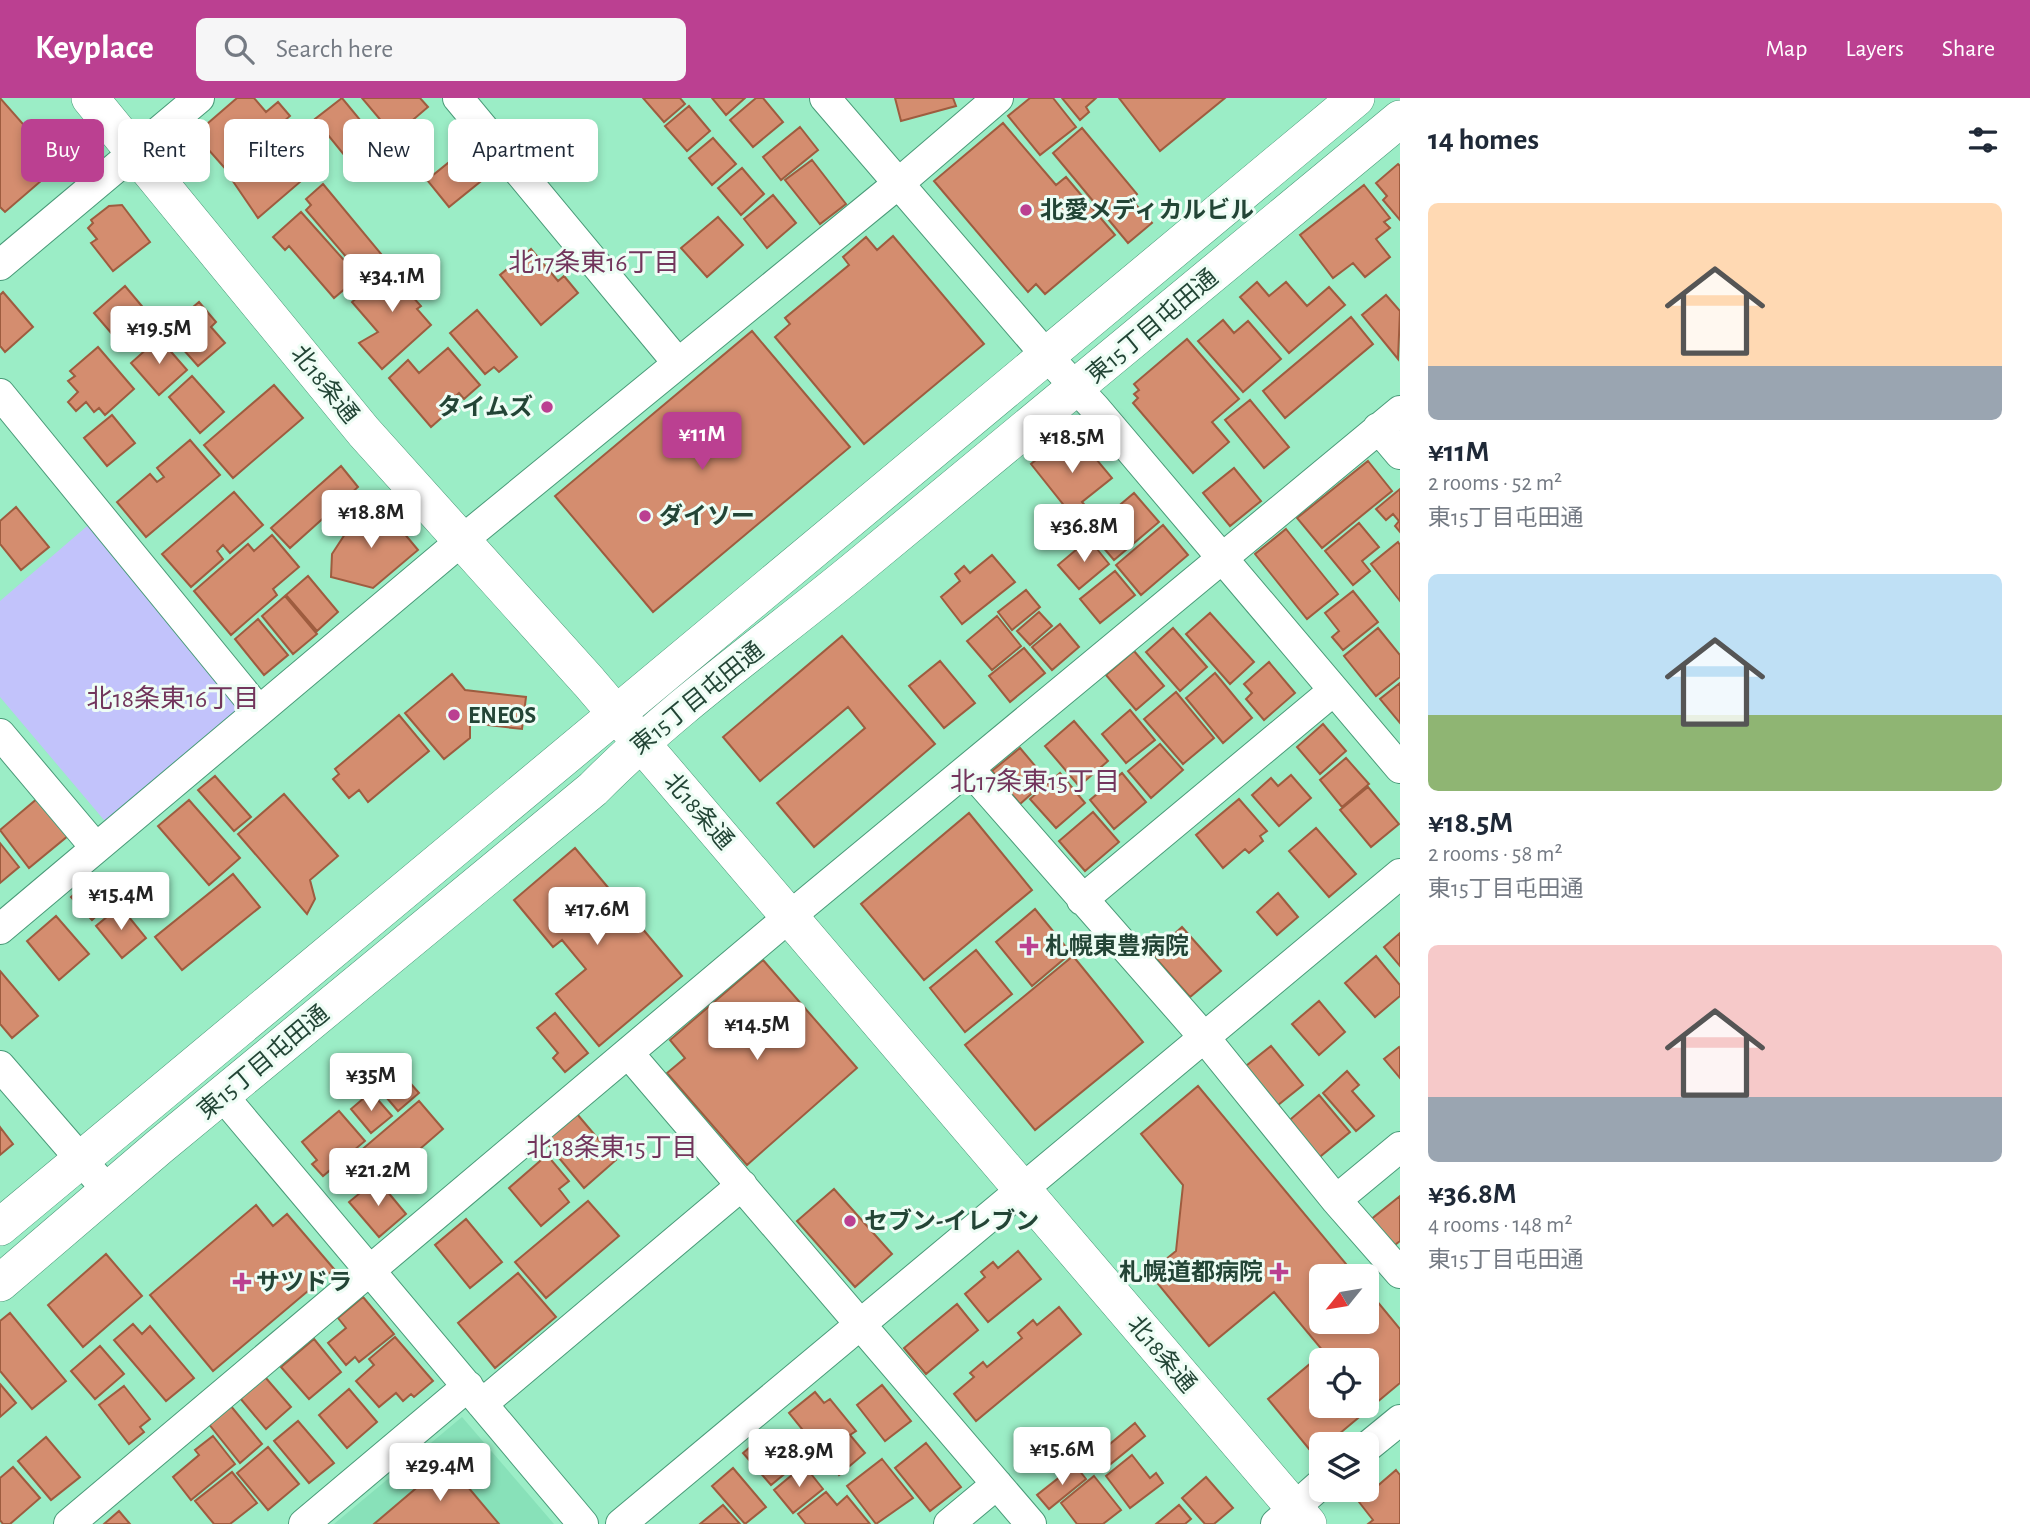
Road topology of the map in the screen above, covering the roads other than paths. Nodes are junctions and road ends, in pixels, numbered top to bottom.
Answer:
1 (90, 98) edge
2 (199, 98) edge
3 (458, 98) edge
4 (825, 98) edge
5 (998, 98) edge
6 (1356, 98) edge
7 (174, 119) edge
8 (1400, 119) edge
9 (118, 131) edge
10 (118, 165) edge
11 (160, 182) edge
12 (899, 183) junction
13 (0, 265) edge
14 (1046, 355) junction
15 (677, 362) junction
16 (1077, 389) junction
17 (0, 394) edge
18 (1389, 419) edge
19 (1400, 454) edge
20 (460, 542) junction
21 (1220, 557) junction
22 (1333, 691) junction
23 (259, 711) junction
24 (615, 713) junction
25 (0, 734) edge
26 (639, 742) junction
27 (1400, 768) edge
28 (970, 770) junction
29 (96, 848) junction
30 (1400, 874) edge
31 (1082, 900) junction
32 (789, 917) junction
33 (0, 929) edge
34 (1204, 1037) junction
35 (629, 1054) junction
36 (0, 1066) edge
37 (222, 1095) junction
38 (1400, 1147) edge
39 (80, 1159) junction
40 (742, 1185) junction
41 (1021, 1188) junction
42 (109, 1192) junction
43 (1336, 1200) junction
44 (0, 1227) edge
45 (368, 1271) junction
46 (1400, 1273) edge
47 (0, 1283) edge
48 (860, 1324) junction
49 (475, 1395) junction
50 (1400, 1420) edge
51 (1379, 1437) edge
52 (997, 1484) junction
53 (1309, 1498) edge
54 (1292, 1518) edge
55 (69, 1524) edge
56 (304, 1524) edge
57 (583, 1524) edge
58 (621, 1524) edge
59 (949, 1524) edge
60 (1031, 1524) edge

1 - 9 street, 北18条通
2 - 7 street
3 - 15 street
4 - 12 street
5 - 12 street
6 - 14 street, 東15丁目屯田通
8 - 16 street, 東15丁目屯田通
10 - 13 street
11 - 20 street, 北18条通
12 - 14 street
12 - 15 street
14 - 16 street
14 - 24 street, 東15丁目屯田通
15 - 20 street
16 - 21 street
16 - 26 street, 東15丁目屯田通
17 - 23 street
18 - 19 street
18 - 21 street
20 - 23 street
20 - 24 street, 北18条通
21 - 22 street
21 - 28 street
22 - 27 street
22 - 31 street
23 - 29 street
24 - 26 street, 北18条通
24 - 39 street, 東15丁目屯田通
25 - 29 street
26 - 32 street, 北18条通
26 - 37 street, 東15丁目屯田通
28 - 31 street
28 - 32 street
29 - 33 street
30 - 34 street
31 - 34 street
32 - 35 street
32 - 41 street, 北18条通
34 - 41 street
34 - 43 street
35 - 40 street
35 - 45 street
36 - 39 street
37 - 42 street, 東15丁目屯田通
37 - 45 street
38 - 43 street
39 - 42 street
39 - 44 street, 東15丁目屯田通
40 - 48 street
40 - 49 street
41 - 48 street
41 - 54 street, 北18条通
42 - 47 street, 東15丁目屯田通
43 - 46 street
45 - 49 street
45 - 55 street
48 - 52 street
48 - 58 street
49 - 56 street
49 - 57 street
50 - 51 street
52 - 59 street
52 - 60 street
53 - 54 street

